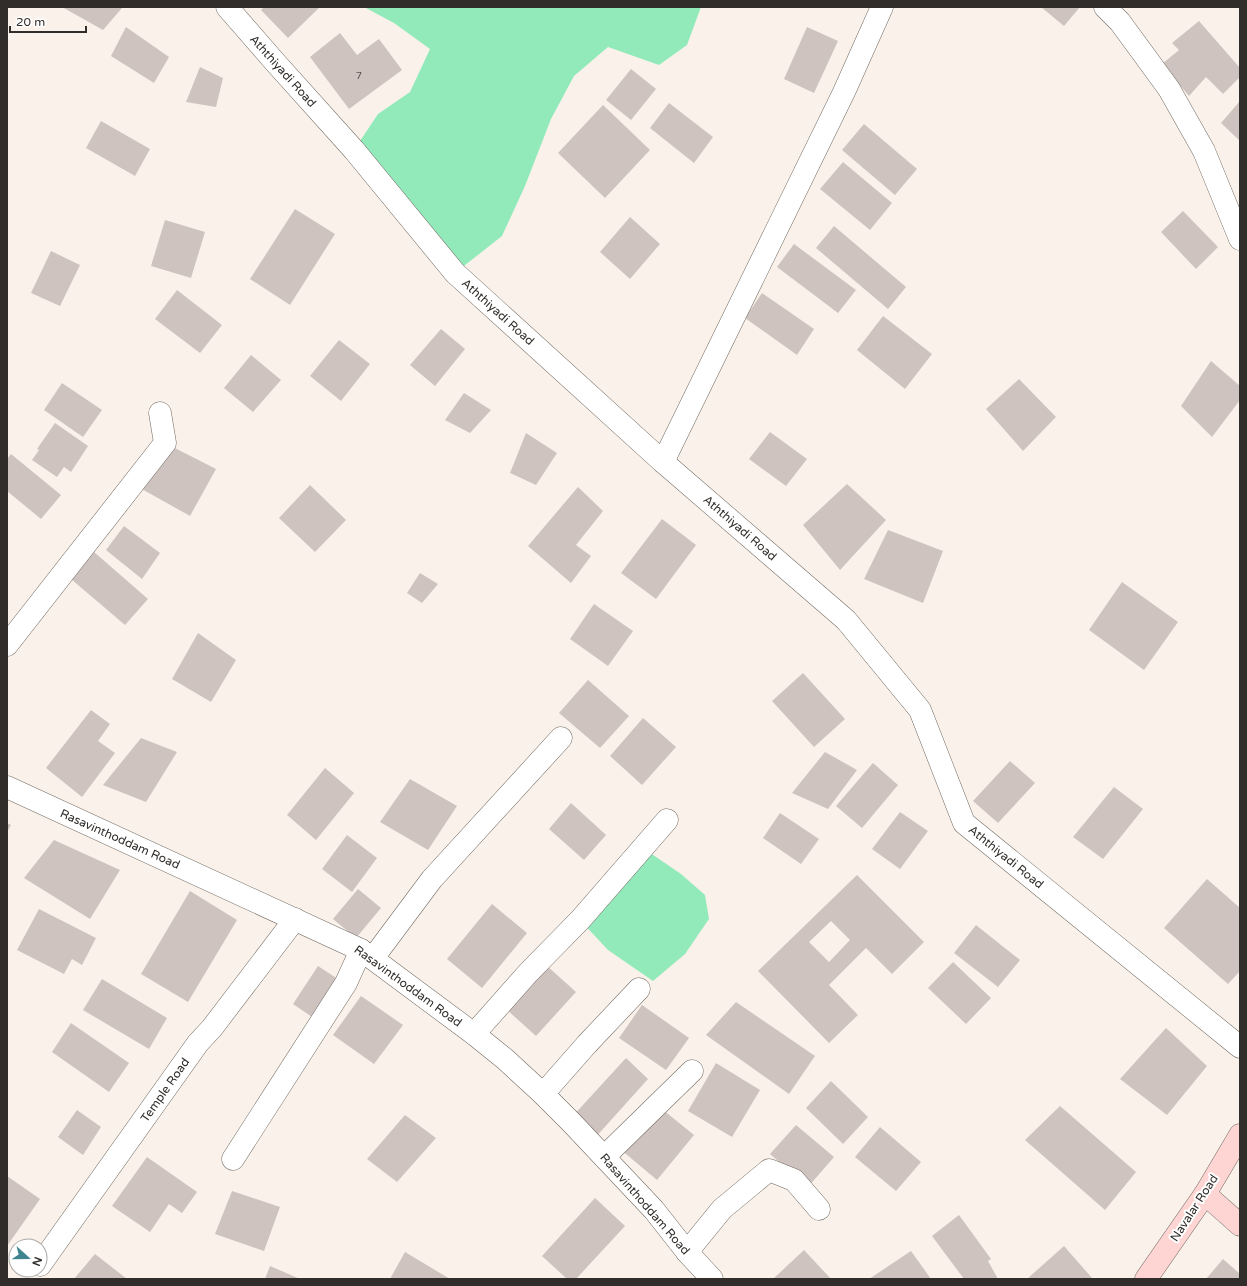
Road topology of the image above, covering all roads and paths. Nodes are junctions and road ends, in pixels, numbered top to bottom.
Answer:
1 (227, 7) edge
2 (882, 7) edge
3 (1105, 7) edge
4 (1240, 239) edge
5 (160, 412) dead end
6 (663, 462) junction
7 (7, 645) edge
8 (561, 738) dead end
9 (7, 787) edge
10 (667, 820) dead end
11 (295, 919) junction
12 (367, 954) junction
13 (639, 990) dead end
14 (474, 1034) junction
15 (1240, 1047) edge
16 (692, 1071) dead end
17 (543, 1094) junction
18 (1240, 1135) edge
19 (604, 1157) junction
20 (233, 1159) dead end
21 (1205, 1194) junction
22 (819, 1209) dead end
23 (1240, 1225) edge
24 (688, 1252) junction
25 (48, 1254) edge
26 (712, 1279) edge
27 (1146, 1279) edge

1 - 6 street, Aththiyadi Road
2 - 6 street
3 - 4 street
5 - 7 street
6 - 15 street, Aththiyadi Road
8 - 12 street
9 - 11 street, Rasavinthoddam Road
10 - 14 street
11 - 12 street, Rasavinthoddam Road
11 - 25 street, Temple Road
12 - 14 street, Rasavinthoddam Road
12 - 20 street
13 - 17 street
14 - 17 street, Rasavinthoddam Road
16 - 19 street
17 - 19 street, Rasavinthoddam Road
18 - 21 street, Navalar Road
19 - 24 street, Rasavinthoddam Road
21 - 23 street
21 - 27 street, Navalar Road
22 - 24 street
24 - 26 street, Rasavinthoddam Road

